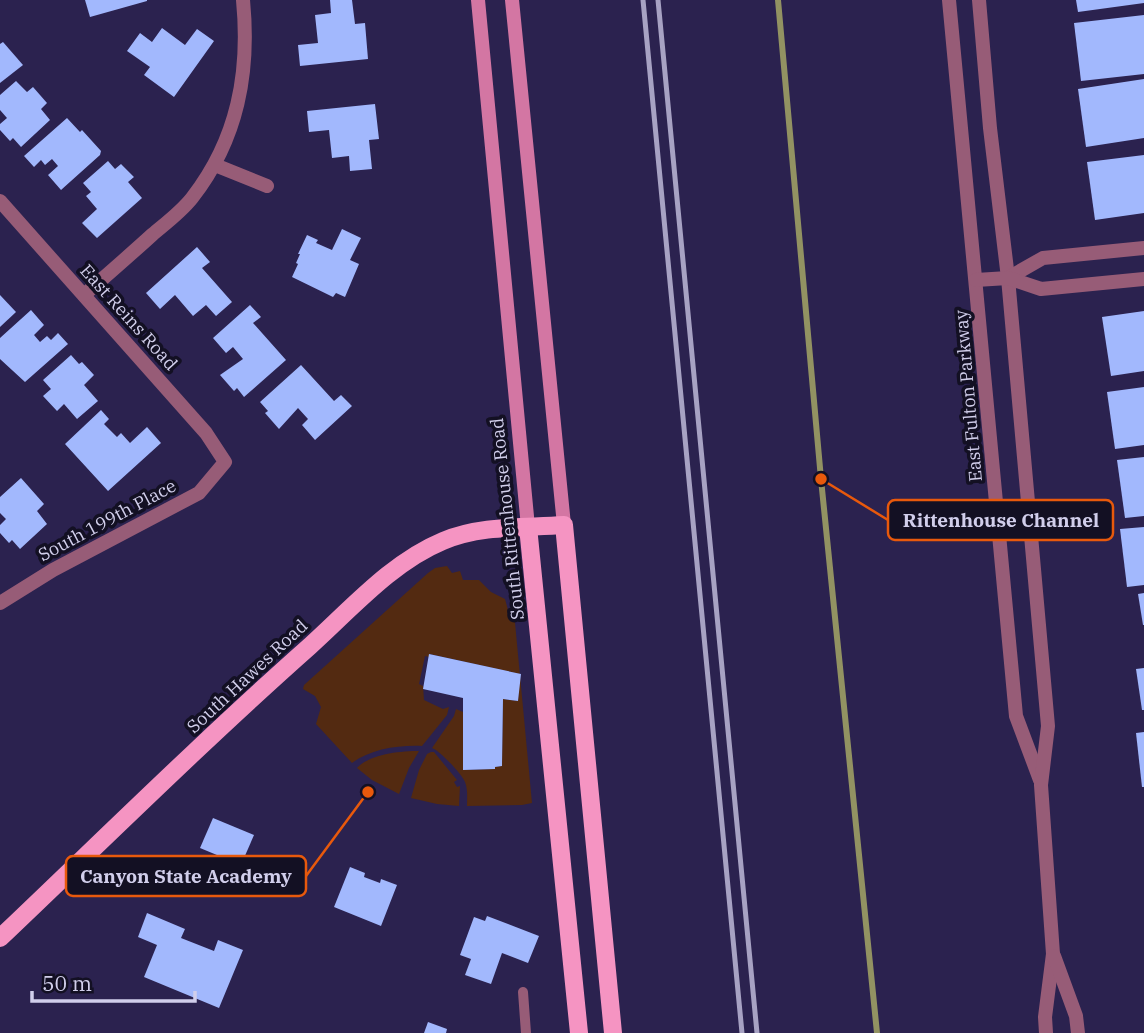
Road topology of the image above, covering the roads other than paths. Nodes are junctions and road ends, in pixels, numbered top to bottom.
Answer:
1 (243, 0) edge
2 (478, 0) edge
3 (512, 0) edge
4 (949, 0) edge
5 (979, 0) edge
6 (215, 165) junction
7 (267, 186) dead end
8 (0, 201) edge
9 (1144, 248) edge
10 (1008, 278) junction
11 (1144, 279) edge
12 (976, 280) junction
13 (84, 295) junction
14 (225, 463) joint
15 (564, 525) junction
16 (528, 527) junction
17 (0, 603) edge
18 (1041, 785) junction
19 (0, 938) edge
20 (1053, 954) junction
21 (523, 992) dead end
22 (526, 1033) edge
23 (579, 1033) edge
24 (613, 1033) edge
25 (1046, 1033) edge
26 (1078, 1033) edge

1 - 6 street
2 - 16 main road, South Rittenhouse Road
3 - 15 main road
4 - 12 street, East Fulton Parkway
5 - 10 street, East Fulton Parkway
6 - 7 street
6 - 13 street
8 - 13 street, East Reins Road
9 - 10 street
10 - 11 street
10 - 12 street
10 - 18 street, East Fulton Parkway
12 - 18 street, East Fulton Parkway
13 - 14 street, East Reins Road
14 - 17 street, South 199th Place
15 - 16 main road, South Hawes Road
15 - 24 main road
16 - 19 main road, South Hawes Road
16 - 23 main road, South Rittenhouse Road
18 - 20 street, East Fulton Parkway
20 - 25 street, East Fulton Parkway
20 - 26 street, East Fulton Parkway
21 - 22 lane

